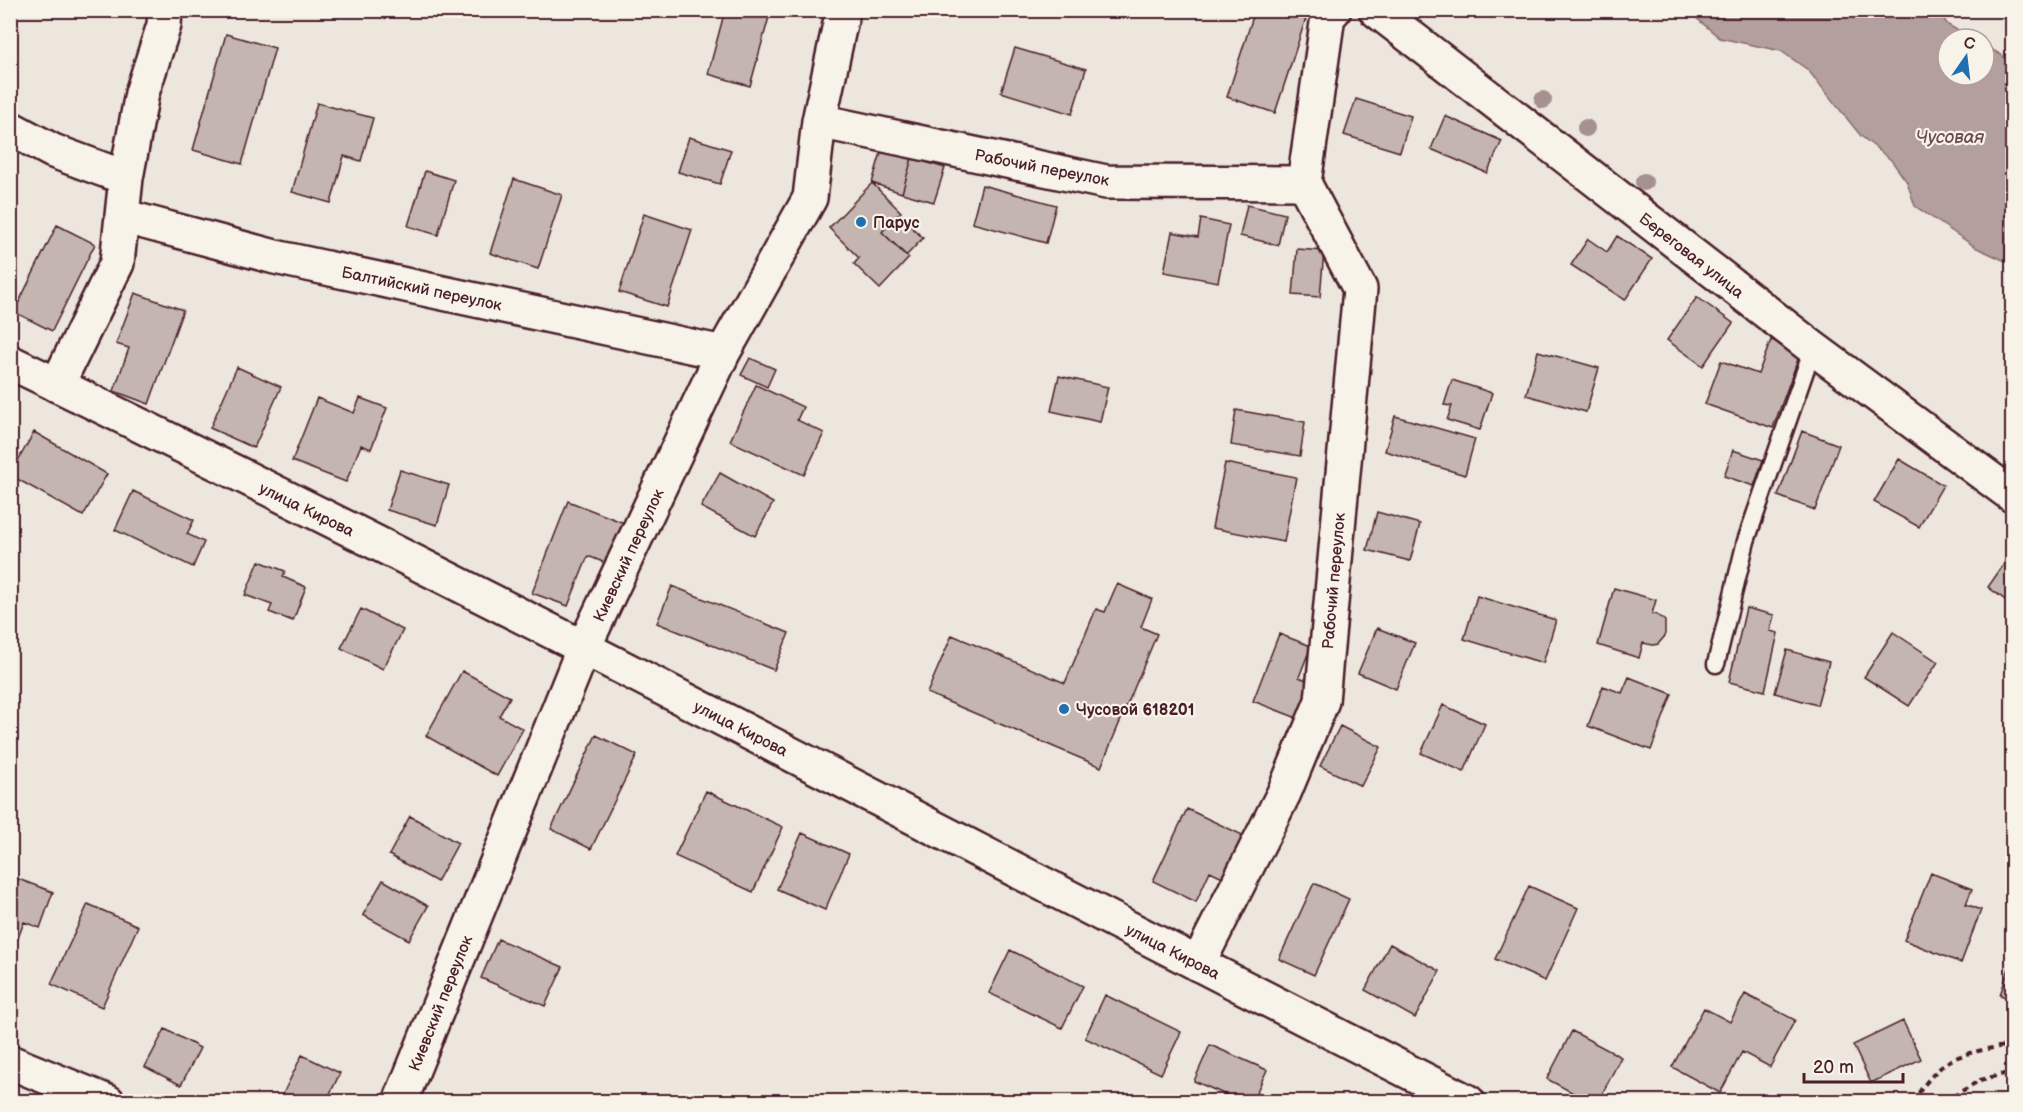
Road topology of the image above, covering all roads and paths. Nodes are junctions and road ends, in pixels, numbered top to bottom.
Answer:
1 (165, 10) edge
2 (843, 10) edge
3 (1334, 10) edge
4 (1376, 10) edge
5 (819, 122) junction
6 (10, 128) edge
7 (126, 178) junction
8 (1304, 183) junction
9 (122, 216) junction
10 (1813, 348) junction
11 (723, 352) junction
12 (10, 362) edge
13 (57, 385) junction
14 (2013, 495) edge
15 (584, 647) junction
16 (1716, 664) dead end
17 (1198, 964) junction
18 (2013, 1046) edge
19 (10, 1062) edge
20 (2013, 1072) edge
21 (108, 1101) edge
22 (400, 1101) edge
23 (1468, 1101) edge
24 (1913, 1101) edge
25 (1944, 1101) edge

1 - 7 street
2 - 5 street, Киевский переулок
3 - 8 street
4 - 10 street, Береговая улица
5 - 8 street, Рабочий переулок
5 - 11 street, Киевский переулок
6 - 7 street
7 - 9 street
8 - 17 street, Рабочий переулок
9 - 11 street, Балтийский переулок
9 - 13 street
10 - 14 street, Береговая улица
10 - 16 lane
11 - 15 street, Киевский переулок
12 - 13 street, улица Кирова
13 - 15 street, улица Кирова
15 - 17 street, улица Кирова
15 - 22 street, Киевский переулок
17 - 23 street, улица Кирова
18 - 24 path
19 - 21 street
20 - 25 path

